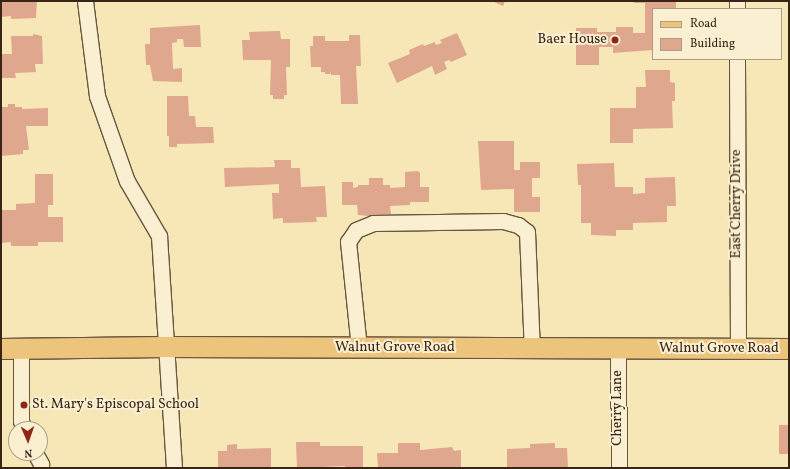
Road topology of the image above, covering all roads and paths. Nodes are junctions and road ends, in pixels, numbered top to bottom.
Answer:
1 (85, 1) edge
2 (737, 60) edge
3 (165, 347) junction
4 (1, 348) edge
5 (20, 348) junction
6 (358, 348) junction
7 (618, 348) junction
8 (532, 349) junction
9 (738, 349) junction
10 (789, 349) edge
11 (22, 421) edge
12 (174, 468) edge
13 (619, 468) edge

1 - 3 street
2 - 9 street, East Cherry Drive
3 - 5 main road, Walnut Grove Road
3 - 6 main road, Walnut Grove Road
3 - 12 street
4 - 5 main road, Walnut Grove Road
5 - 11 street
6 - 8 main road, Walnut Grove Road
6 - 8 street
7 - 8 main road, Walnut Grove Road
7 - 9 main road, Walnut Grove Road
7 - 13 street, Cherry Lane
9 - 10 main road, Walnut Grove Road

